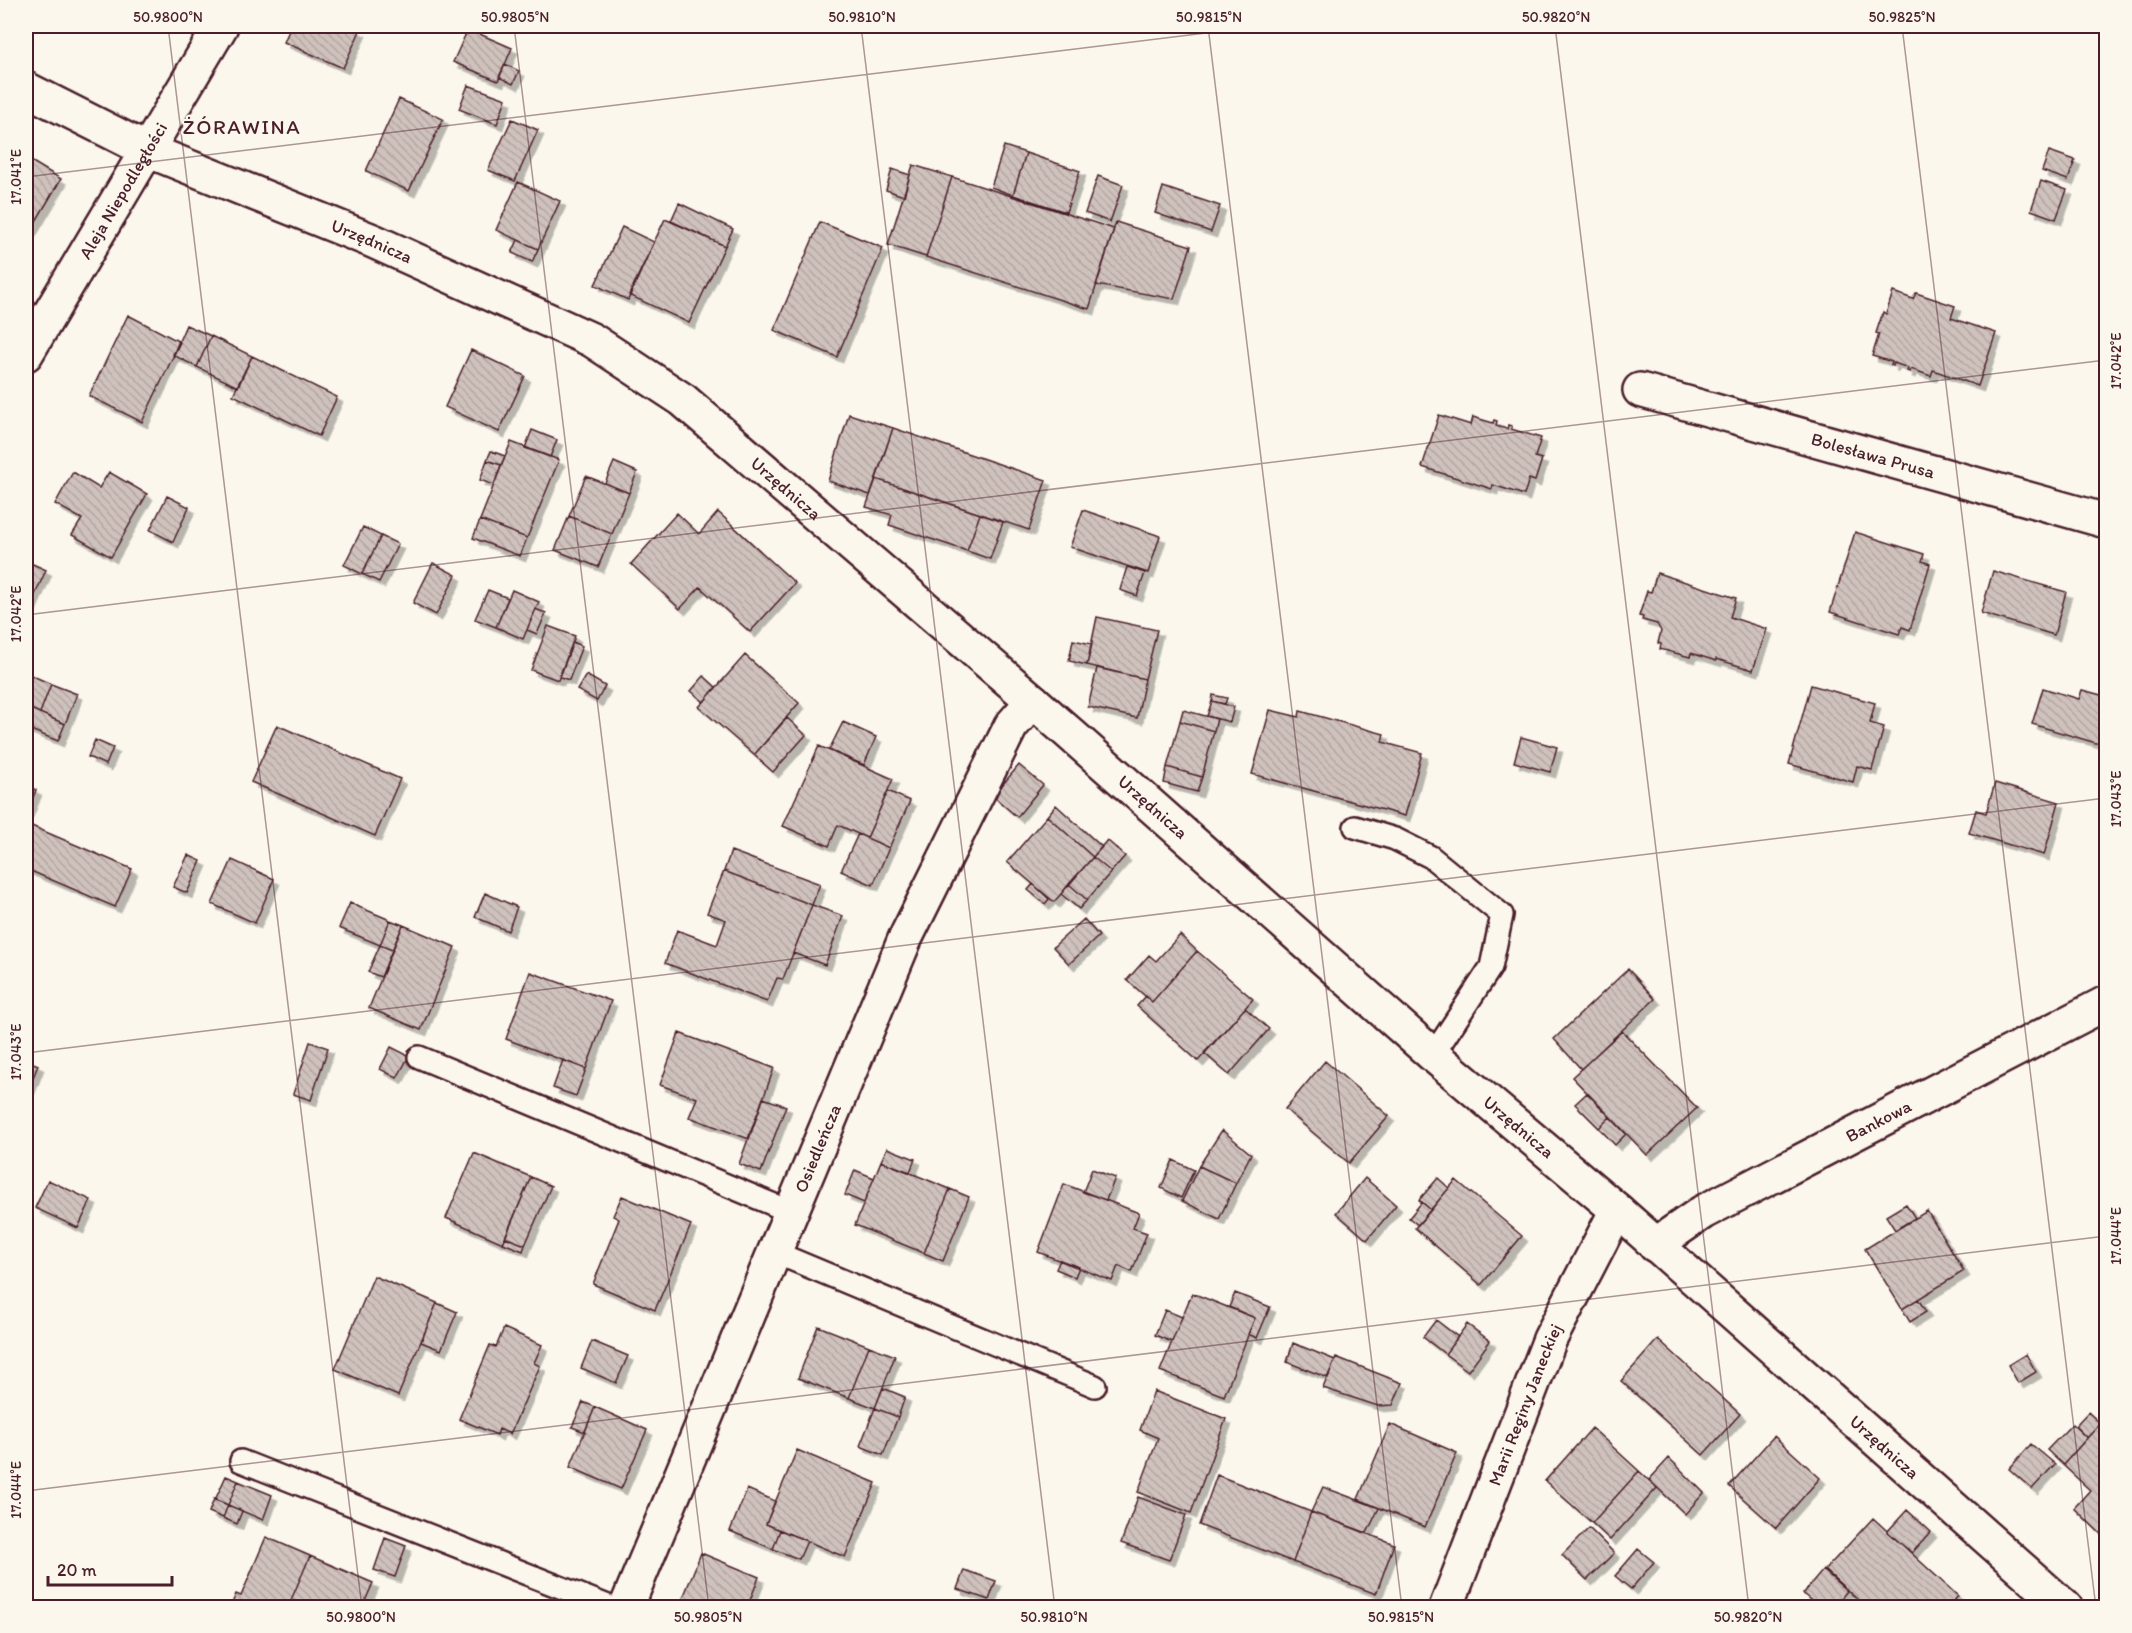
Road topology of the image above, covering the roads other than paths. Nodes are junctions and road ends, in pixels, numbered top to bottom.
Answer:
1 (221, 26) edge
2 (26, 89) edge
3 (147, 150) junction
4 (26, 354) edge
5 (1640, 390) dead end
6 (2106, 520) edge
7 (1033, 701) junction
8 (1355, 827) dead end
9 (2106, 1003) edge
10 (1433, 1055) junction
11 (419, 1057) dead end
12 (1617, 1210) junction
13 (791, 1212) junction
14 (1655, 1245) junction
15 (774, 1252) junction
16 (1095, 1386) dead end
17 (241, 1461) dead end
18 (612, 1608) edge
19 (626, 1608) edge
20 (1446, 1608) edge
21 (2066, 1608) edge

1 - 3 street, Aleja Niepodległości
2 - 3 street, Urzędnicza
3 - 4 street, Aleja Niepodległości
3 - 7 street, Urzędnicza
5 - 6 street, Bolesława Prusa
7 - 10 street, Urzędnicza
7 - 13 street, Osiedleńcza
8 - 10 lane
9 - 14 street, Bankowa
10 - 12 street, Urzędnicza
11 - 13 lane
12 - 14 street, Urzędnicza
12 - 20 street, Marii Reginy Janeckiej
13 - 15 street, Osiedleńcza
14 - 21 street, Urzędnicza
15 - 16 lane
15 - 19 street, Osiedleńcza
17 - 18 lane

